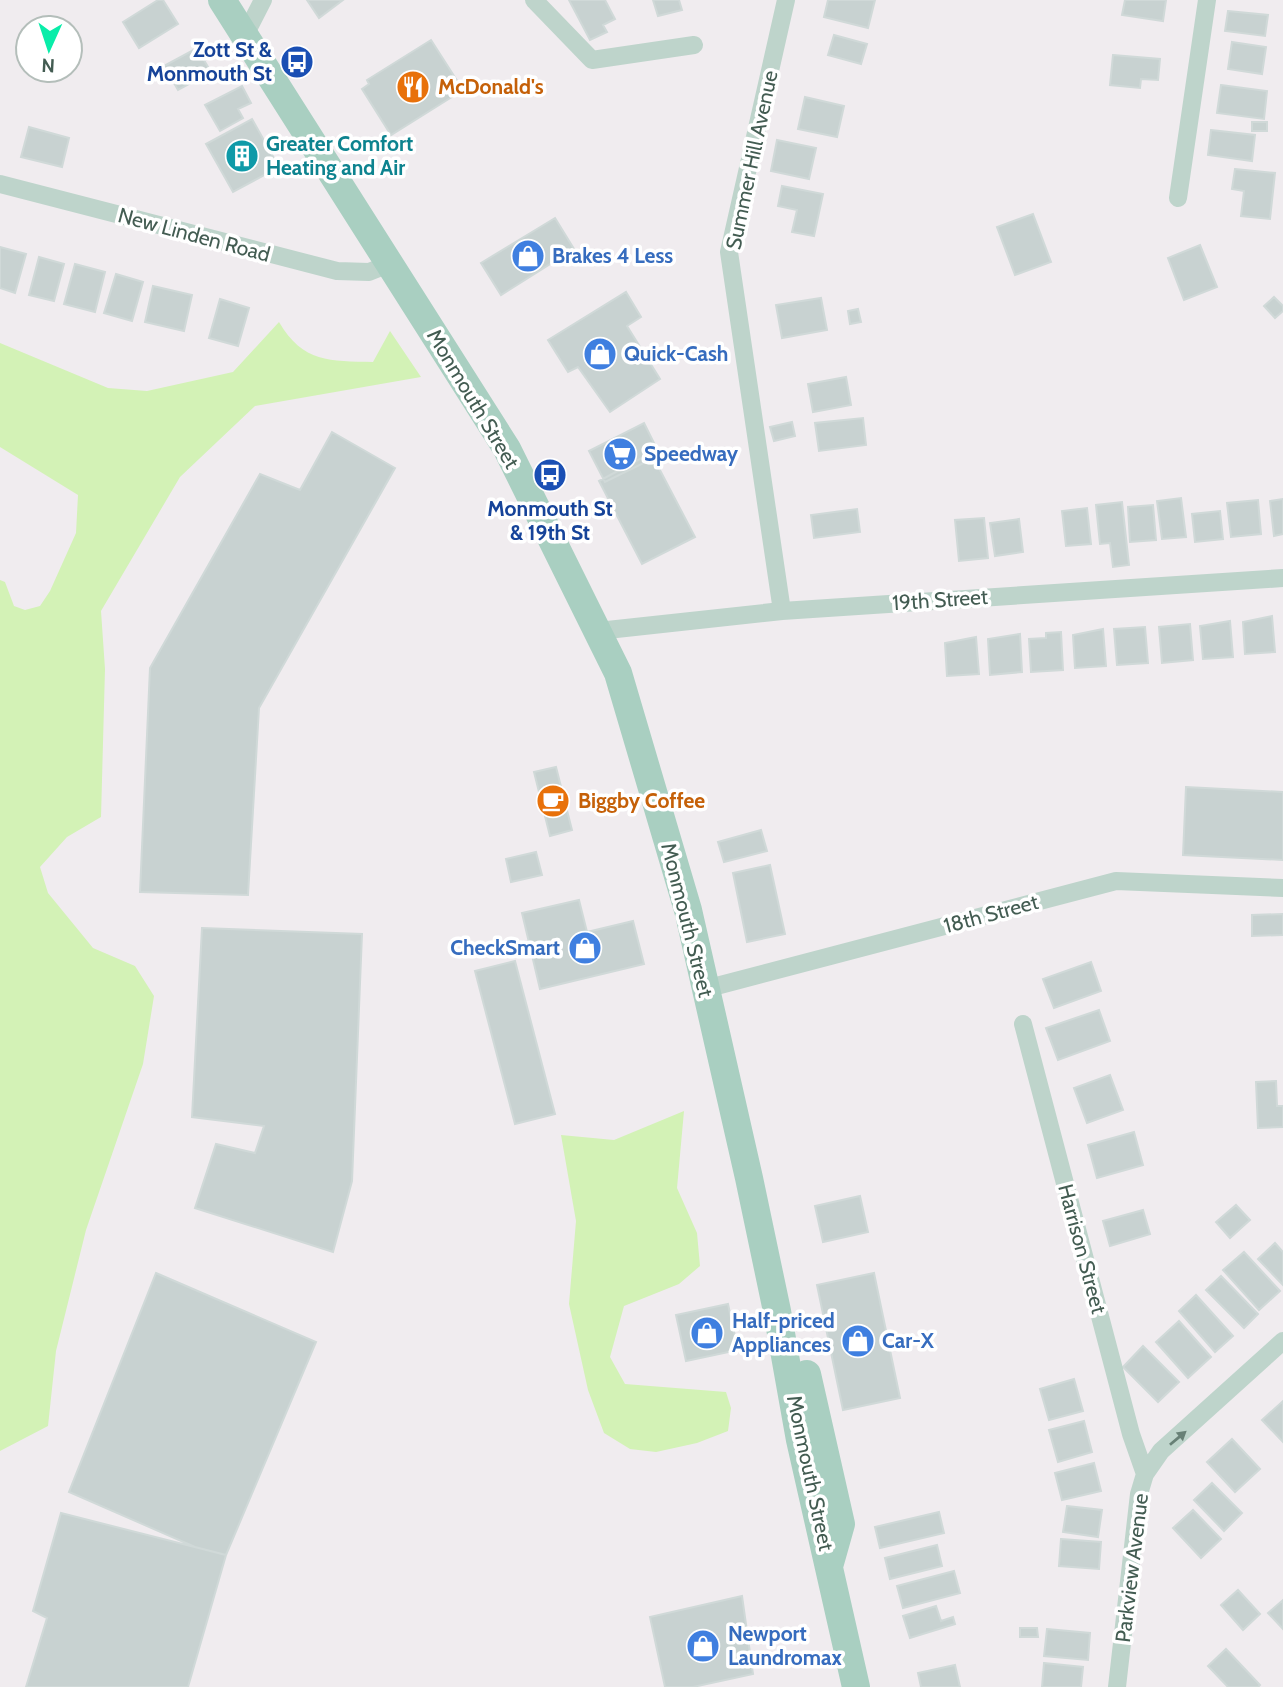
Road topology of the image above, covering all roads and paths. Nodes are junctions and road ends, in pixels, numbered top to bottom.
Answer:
1 (222, 0) edge
2 (263, 0) edge
3 (534, 0) edge
4 (786, 0) edge
5 (1207, 0) edge
6 (245, 36) junction
7 (694, 46) dead end
8 (0, 184) edge
9 (1178, 198) dead end
10 (389, 264) junction
11 (1283, 578) edge
12 (782, 611) junction
13 (598, 631) junction
14 (1283, 888) edge
15 (705, 989) junction
16 (1023, 1024) dead end
17 (1283, 1341) edge
18 (1145, 1474) junction
19 (856, 1687) edge
20 (1117, 1687) edge

1 - 6 main road, Monmouth Street
2 - 6 street
3 - 7 street
4 - 12 street, Summer Hill Avenue
5 - 9 street
6 - 10 main road, Monmouth Street
8 - 10 street, New Linden Road
10 - 13 main road, Monmouth Street
11 - 12 street, 19th Street
12 - 13 street, 19th Street
13 - 15 main road, Monmouth Street
14 - 15 street, 18th Street
15 - 19 main road, Monmouth Street
16 - 18 street, Harrison Street
18 -> 17 street, Parkview Avenue
18 - 20 street, Parkview Avenue

